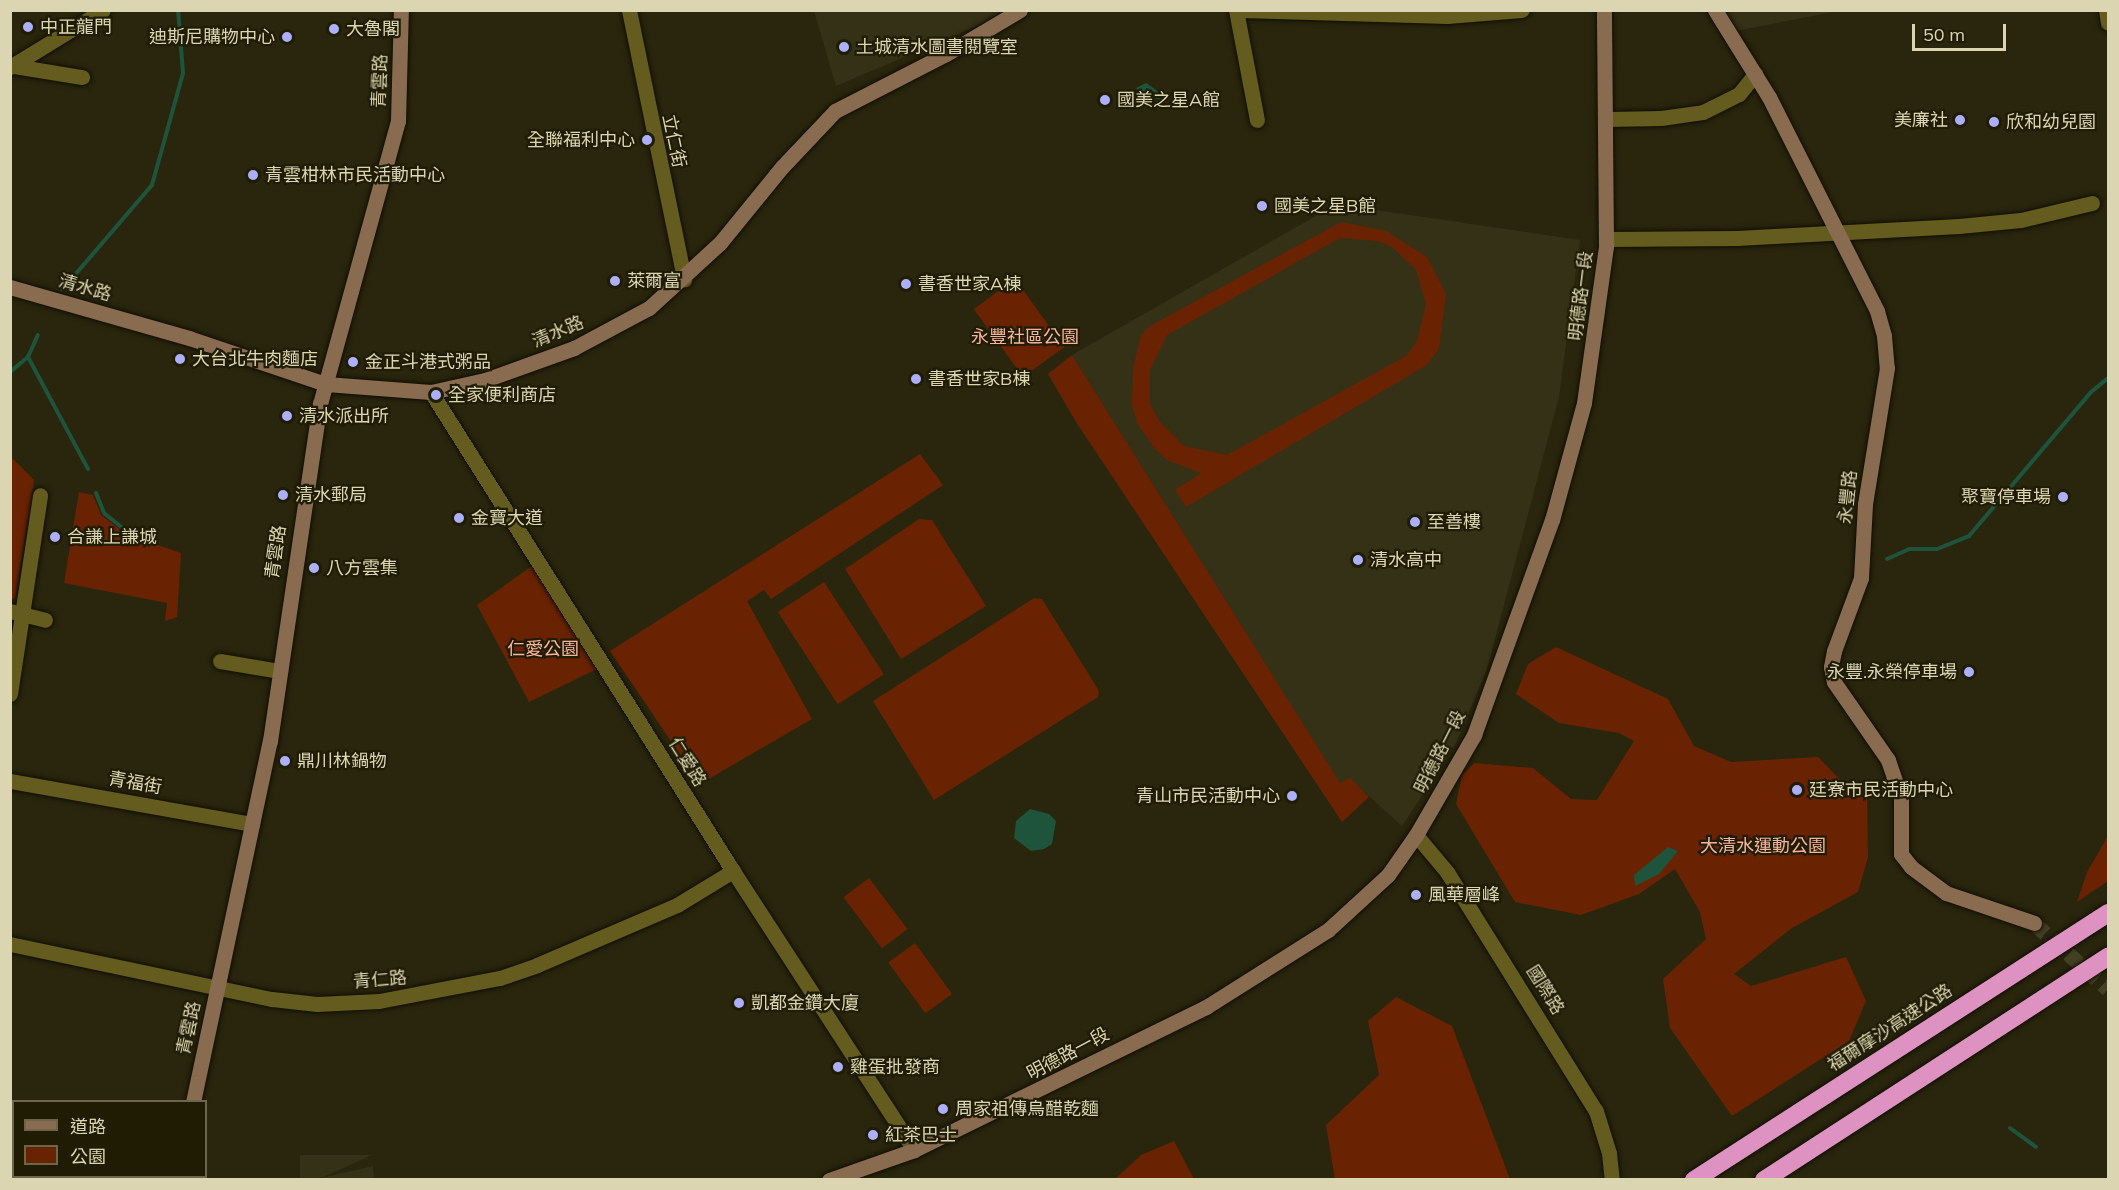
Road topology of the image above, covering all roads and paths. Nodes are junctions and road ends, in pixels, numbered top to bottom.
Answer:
1 (103, 10) edge
2 (401, 10) edge
3 (629, 10) edge
4 (1020, 10) edge
5 (1236, 10) edge
6 (1241, 10) edge
7 (1522, 10) edge
8 (1604, 10) edge
9 (1715, 10) edge
10 (2106, 10) edge
11 (2109, 23) edge
12 (12, 66) edge
13 (1755, 74) junction
14 (82, 77) dead end
15 (1608, 119) junction
16 (1257, 120) dead end
17 (2092, 203) dead end
18 (1836, 232) junction
19 (1606, 239) junction
20 (684, 279) junction
21 (10, 287) edge
22 (326, 384) junction
23 (431, 392) junction
24 (40, 495) dead end
25 (16, 613) edge
26 (45, 620) dead end
27 (220, 661) dead end
28 (280, 671) junction
29 (10, 694) edge
30 (10, 781) edge
31 (252, 824) junction
32 (1416, 836) junction
33 (733, 871) junction
34 (2109, 913) edge
35 (2034, 923) tunnel mouth
36 (10, 944) edge
37 (2109, 957) edge
38 (217, 990) junction
39 (193, 1100) edge
40 (914, 1150) junction
41 (829, 1179) edge
42 (1612, 1179) edge
43 (1694, 1179) edge
44 (1764, 1179) edge

1 - 12 street
2 - 22 street, 青雲路
3 - 20 street, 立仁街
4 - 20 street, 清水路
5 - 16 street
6 - 7 street
8 - 15 street, 明德路一段
9 - 13 street, 永豐路
10 - 11 street
12 - 14 street
13 - 15 street
13 - 18 street, 永豐路
15 - 19 street, 明德路一段
17 - 18 street
18 - 19 street
18 - 35 street, 永豐路
19 - 32 street, 明德路一段
20 - 23 street, 清水路
21 - 22 street, 清水路
22 - 23 street, 清水路
22 - 28 street, 青雲路
23 - 33 street, 仁愛路
24 - 25 street
25 - 26 street
25 - 29 street
27 - 28 street
28 - 31 street, 青雲路
30 - 31 street, 青福街
31 - 38 street, 青雲路
32 - 40 street, 明德路一段
32 - 42 street, 國際路
33 - 38 street, 青仁路
33 - 40 street, 仁愛路
34 - 43 highway, 福爾摩沙高速公路
36 - 38 street, 青仁路
37 - 44 highway
38 - 39 street, 青雲路
40 - 41 street, 明德路一段

